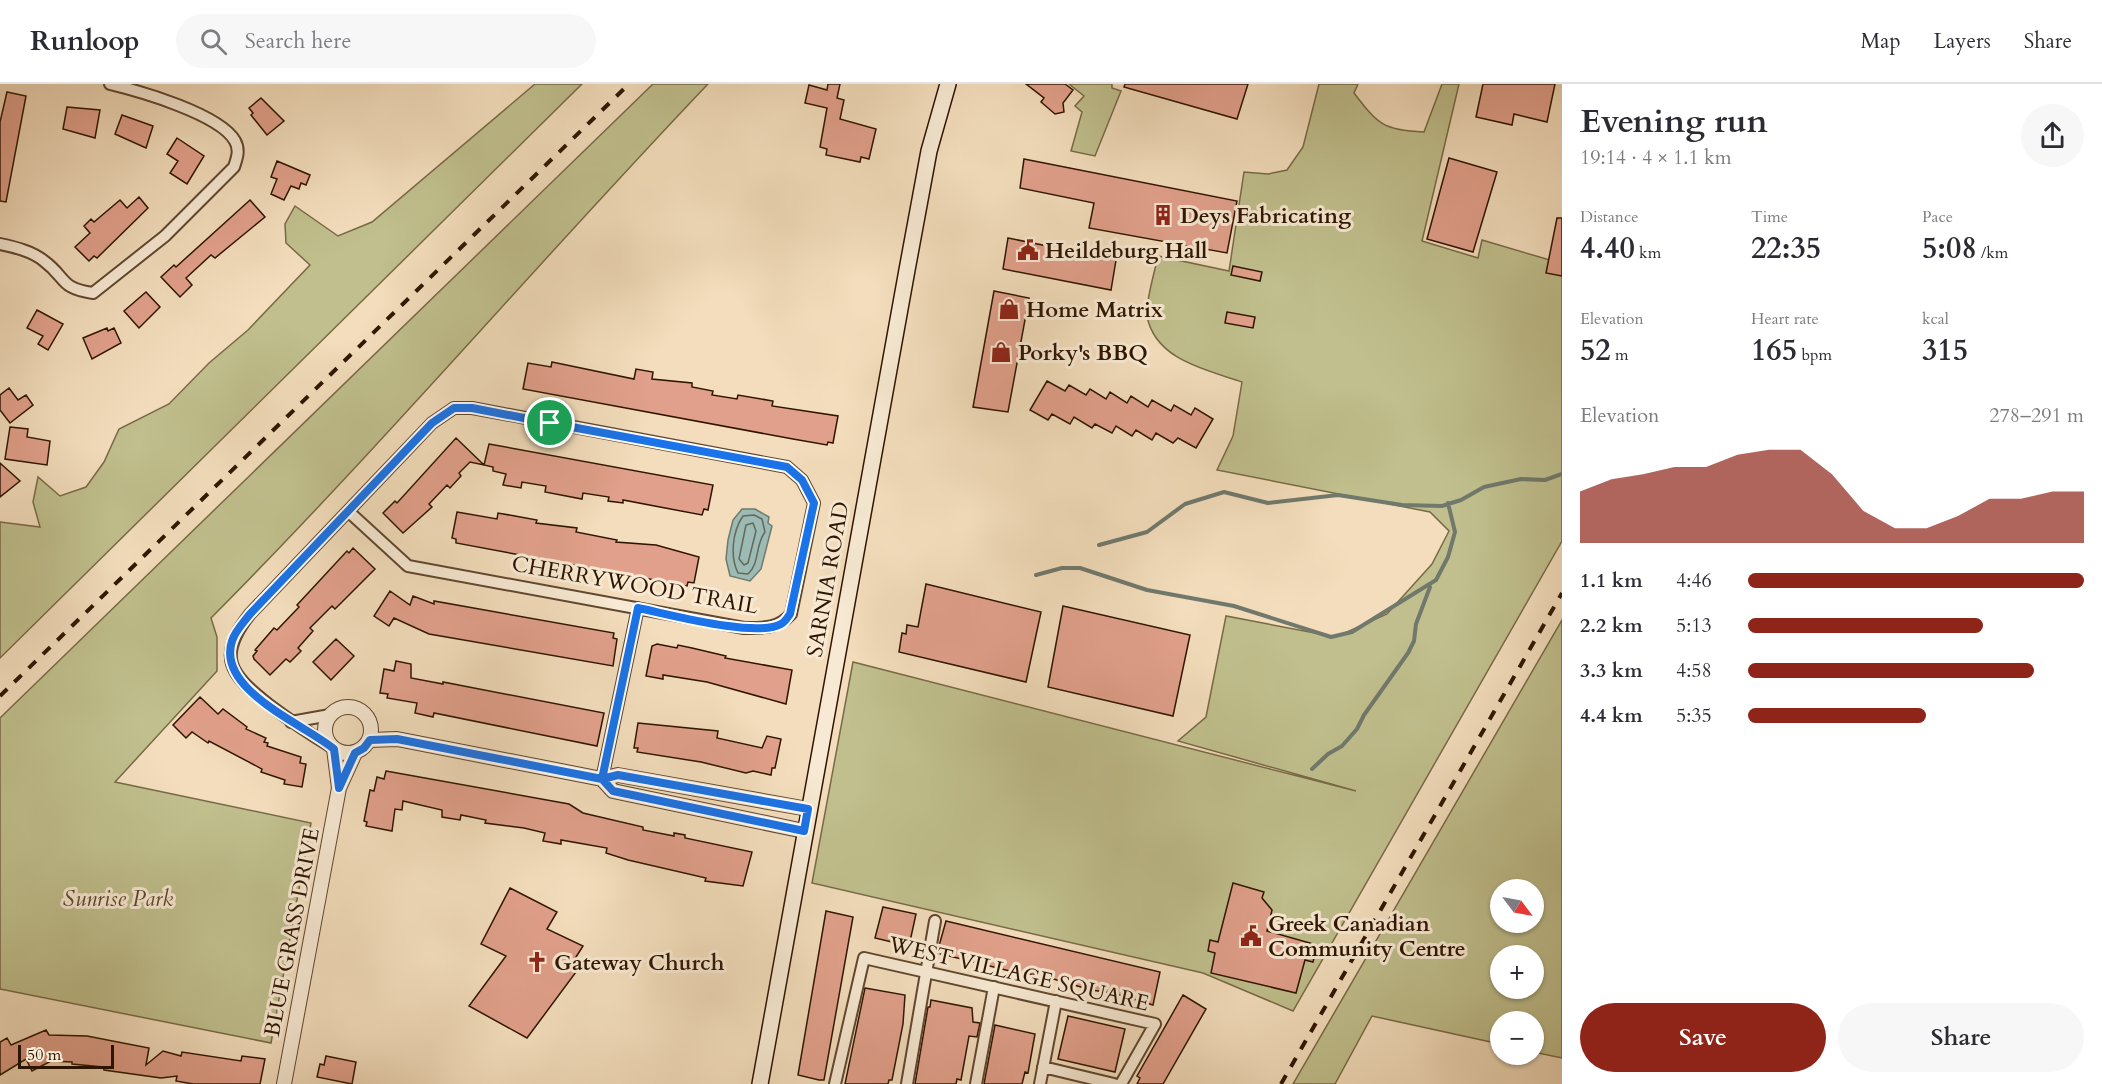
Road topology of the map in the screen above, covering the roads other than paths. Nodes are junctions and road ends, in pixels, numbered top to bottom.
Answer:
1 (110, 84) edge
2 (948, 84) edge
3 (0, 244) edge
4 (348, 511) junction
5 (638, 608) junction
6 (330, 715) junction
7 (291, 722) junction
8 (370, 724) junction
9 (397, 739) junction
10 (370, 740) junction
11 (332, 747) junction
12 (355, 753) junction
13 (602, 779) junction
14 (339, 788) junction
15 (808, 809) junction
16 (804, 831) junction
17 (935, 921) dead end
18 (927, 972) junction
19 (994, 987) junction
20 (1056, 1001) junction
21 (1043, 1067) junction
22 (284, 1084) edge
23 (760, 1084) edge
24 (835, 1084) edge
25 (906, 1084) edge
26 (976, 1084) edge
27 (1040, 1084) edge
28 (1114, 1084) edge
29 (1121, 1084) edge

1 - 3 street
2 - 15 main road, SARNIA ROAD
4 - 5 street, CHERRYWOOD TRAIL
4 - 5 street, CHERRYWOOD TRAIL
4 - 7 street, CHERRYWOOD TRAIL
5 - 13 street
6 - 7 street
6 - 8 street
6 - 11 street
7 - 11 street, CHERRYWOOD TRAIL
8 - 9 street
8 - 10 street
9 - 10 street
9 - 13 street
10 - 12 street
11 - 12 street
11 - 14 street, BLUE GRASS DRIVE
12 - 14 street, BLUE GRASS DRIVE
13 - 15 street
13 - 16 street
14 - 22 street, BLUE GRASS DRIVE
15 - 16 main road, SARNIA ROAD
16 - 23 main road, SARNIA ROAD
17 - 18 street
18 - 19 street, WEST VILLAGE SQUARE
18 - 24 street, WEST VILLAGE SQUARE
18 - 25 street
19 - 20 street, WEST VILLAGE SQUARE
19 - 26 street
20 - 21 street
20 - 29 street, WEST VILLAGE SQUARE
21 - 27 street
21 - 28 street

